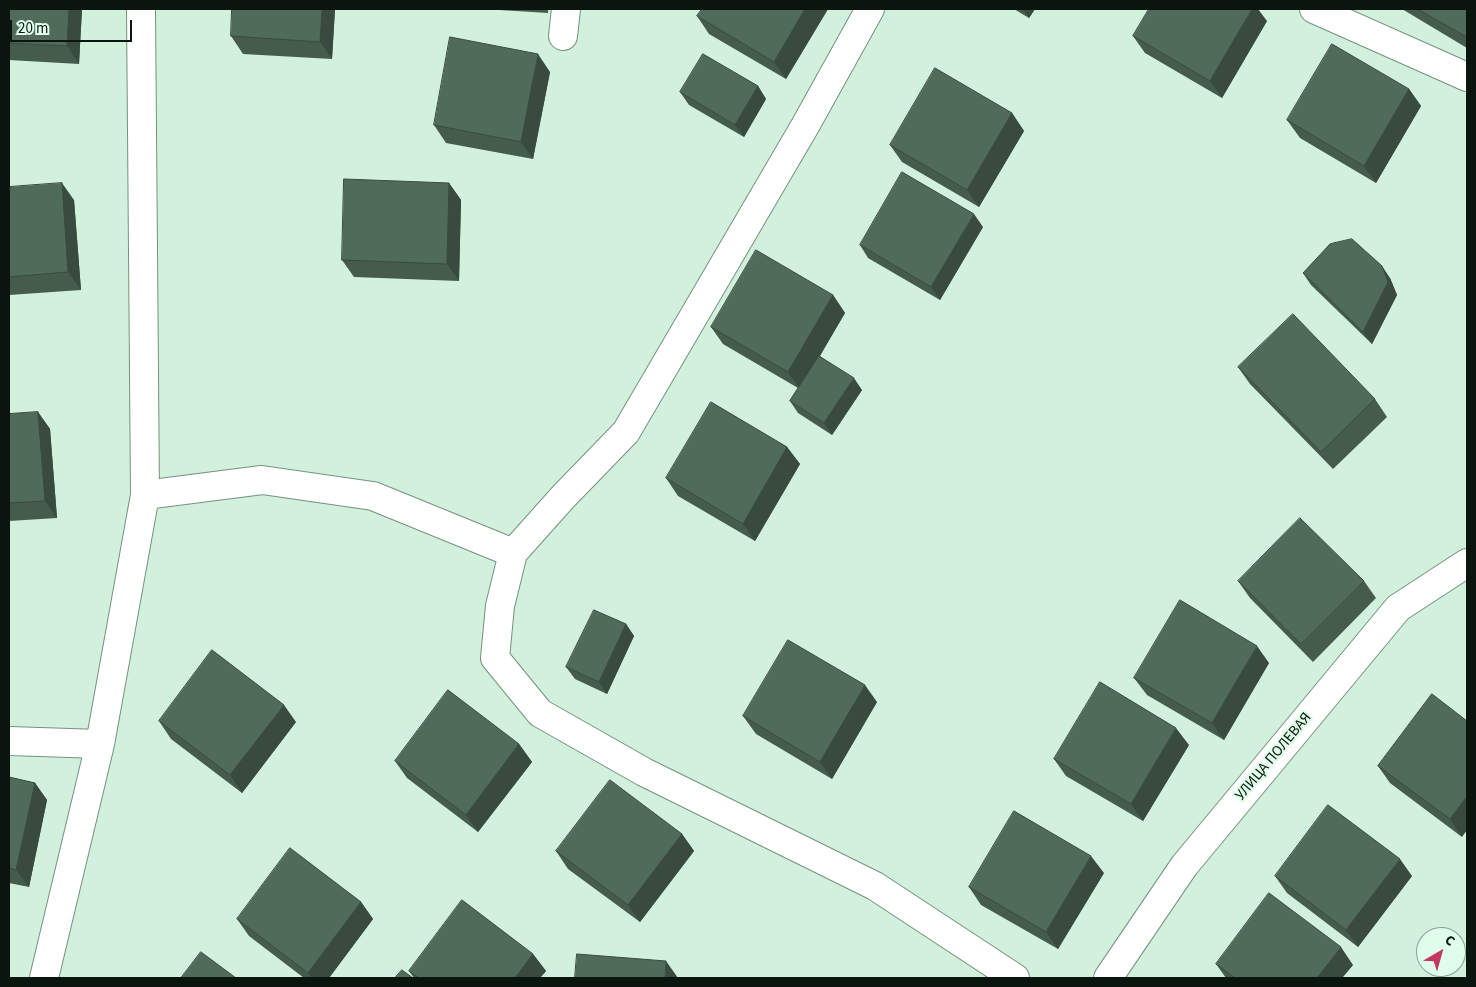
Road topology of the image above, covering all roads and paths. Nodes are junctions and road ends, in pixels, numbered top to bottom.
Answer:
1 (141, 9) edge
2 (566, 9) edge
3 (870, 9) edge
4 (1314, 9) edge
5 (563, 36) dead end
6 (1467, 77) edge
7 (145, 495) junction
8 (513, 553) junction
9 (1467, 563) edge
10 (9, 741) edge
11 (100, 744) junction
12 (44, 978) edge
13 (1015, 978) edge
14 (1108, 978) edge

1 - 7 street
2 - 5 street
3 - 8 street
4 - 6 street
7 - 8 street
7 - 11 street
8 - 13 street
9 - 14 street, УЛИЦА ПОЛЕВАЯ
10 - 11 street
11 - 12 street

